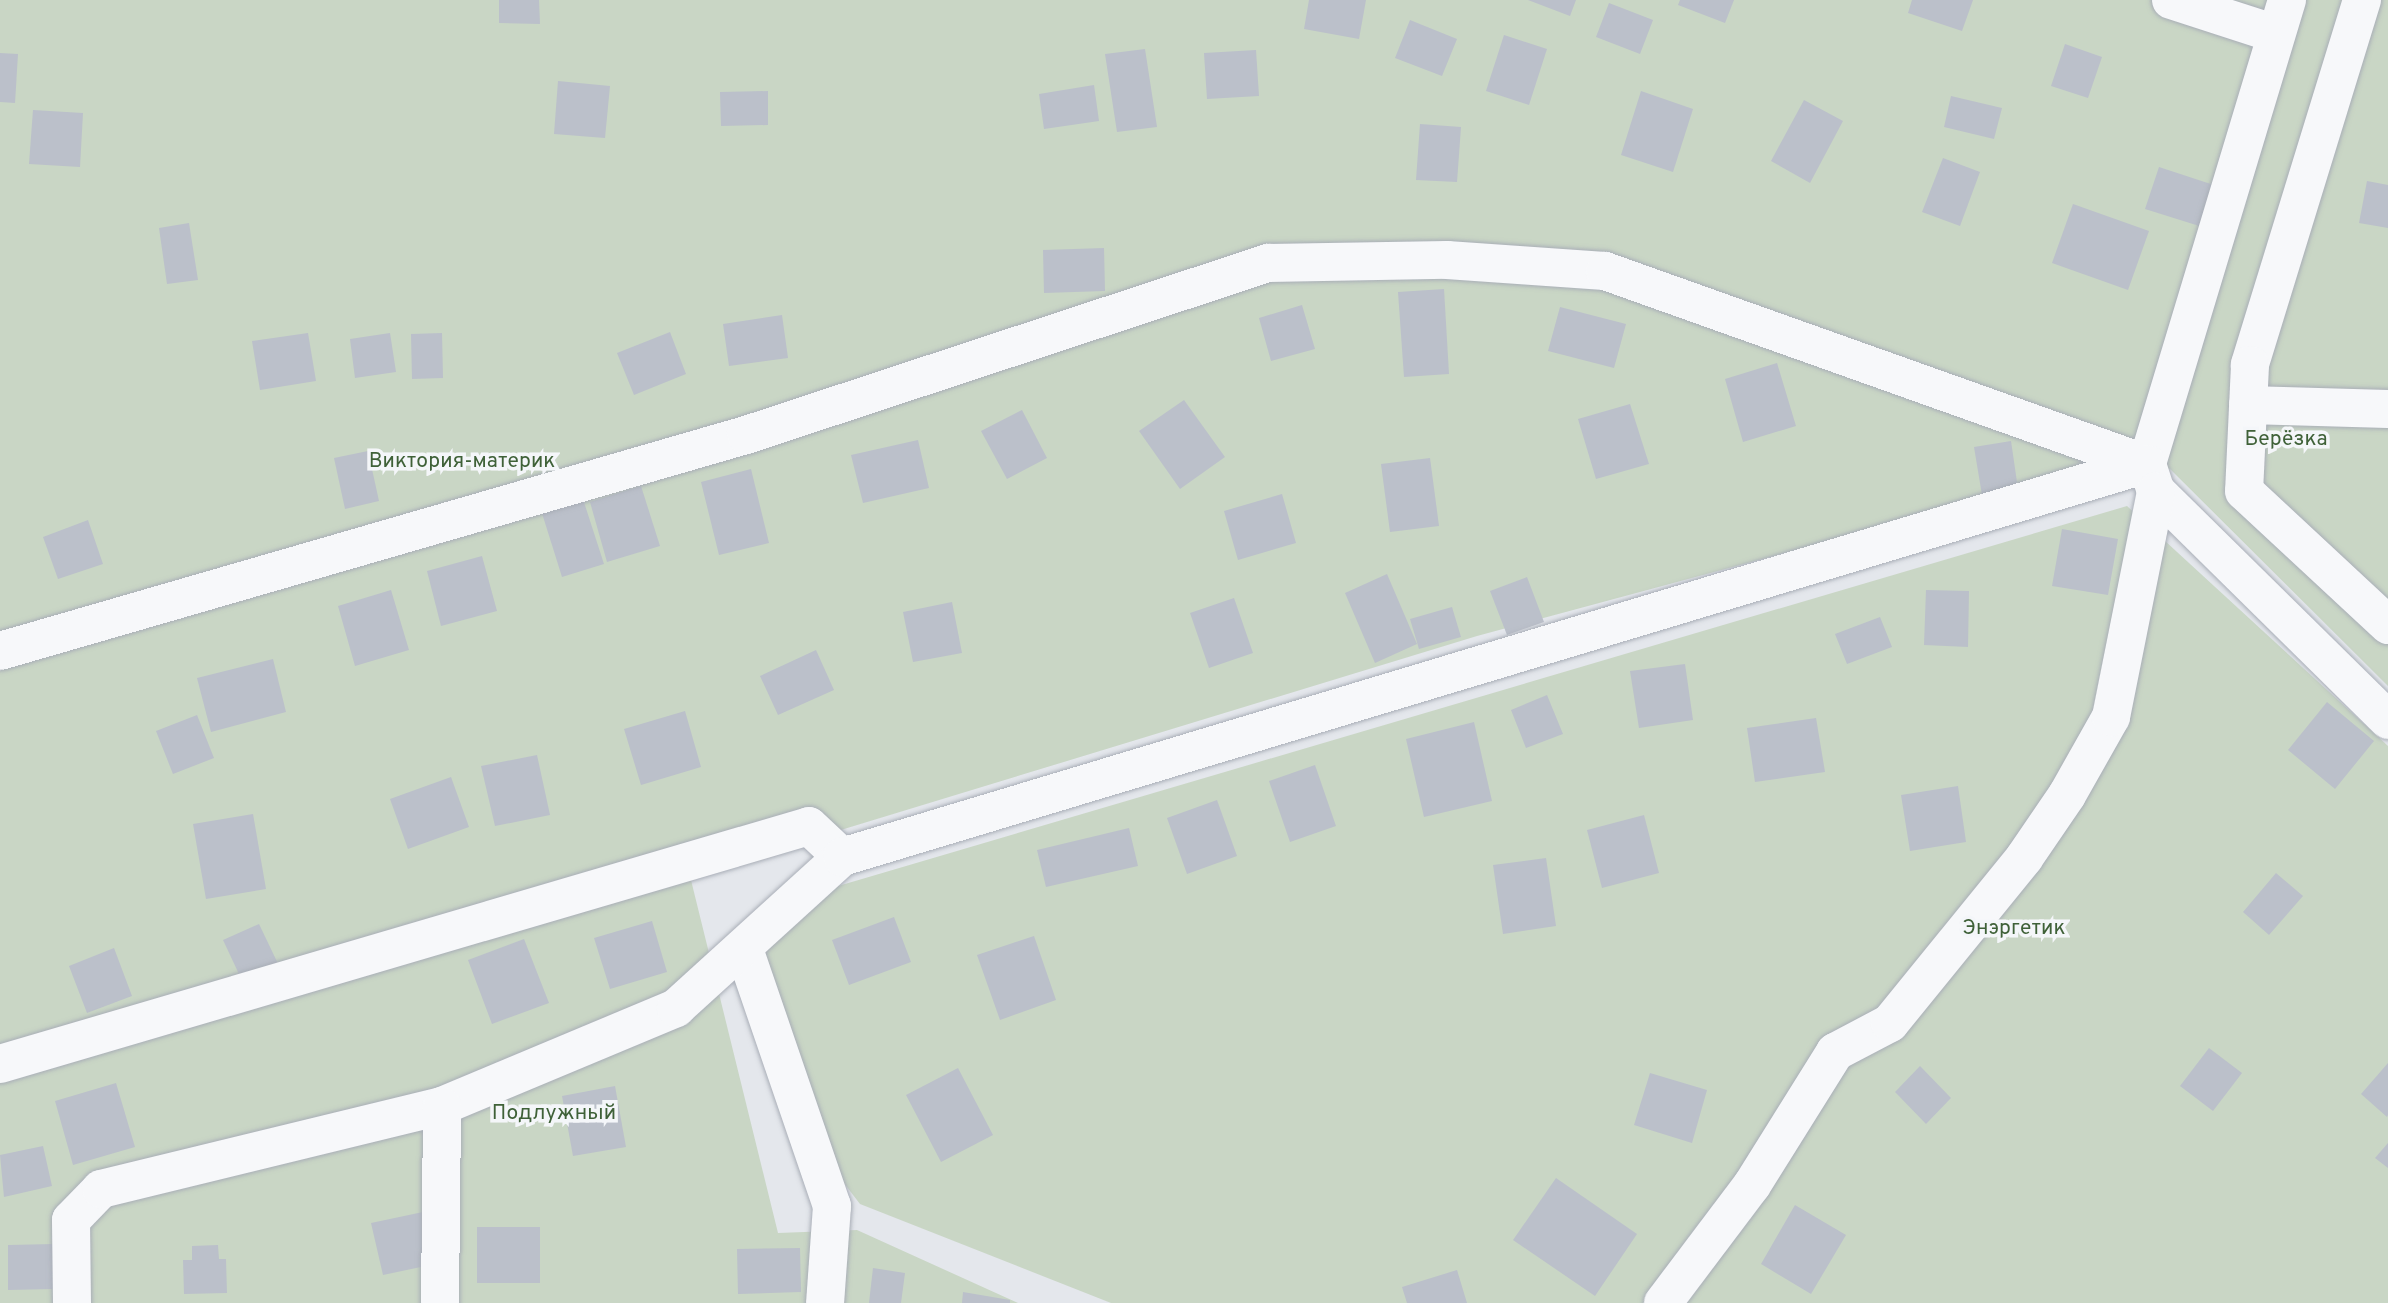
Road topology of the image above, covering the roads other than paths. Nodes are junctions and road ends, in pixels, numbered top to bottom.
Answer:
1 (2171, 0) edge
2 (2362, 0) edge
3 (2281, 17) edge
4 (2248, 405) junction
5 (2388, 409) edge
6 (2151, 478) junction
7 (2388, 625) edge
8 (0, 651) edge
9 (2388, 720) edge
10 (842, 857) junction
11 (744, 949) junction
12 (0, 1064) edge
13 (442, 1106) junction
14 (72, 1303) edge
15 (440, 1303) edge
16 (825, 1303) edge
17 (1663, 1303) edge

1 - 3 lane
2 - 4 lane
3 - 6 lane
4 - 5 lane
4 - 7 lane
6 - 8 lane
6 - 9 lane
6 - 10 lane
6 - 17 lane
10 - 11 lane
10 - 12 lane
11 - 13 lane
11 - 16 lane
13 - 14 lane
13 - 15 lane

